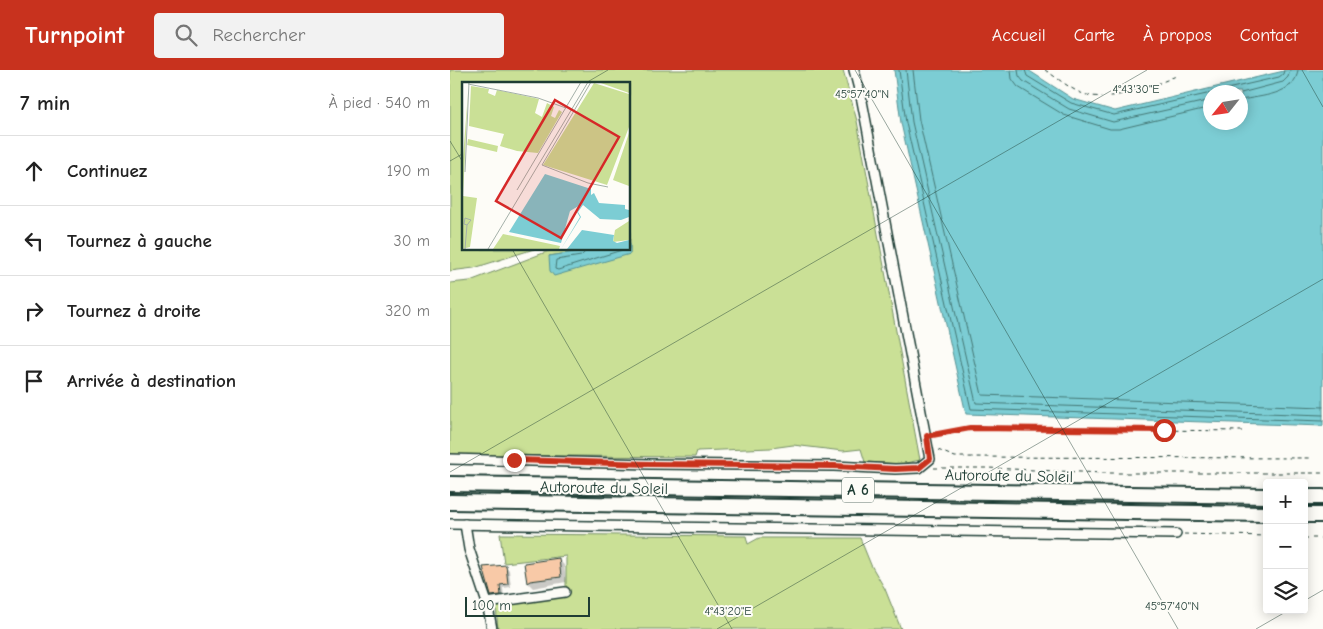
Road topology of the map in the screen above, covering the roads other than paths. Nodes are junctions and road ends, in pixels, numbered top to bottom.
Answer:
1 (854, 70) edge
2 (450, 459) edge
3 (450, 484) edge
4 (1263, 496) edge
5 (1308, 497) edge
6 (1323, 497) edge
7 (450, 502) edge
8 (1263, 514) edge
9 (1308, 515) edge
10 (1323, 515) edge
11 (450, 524) edge
12 (465, 529) junction
13 (1176, 534) road end
14 (565, 592) dead end
15 (487, 603) junction
16 (492, 629) edge

1 - 2 street
3 - 4 highway, Autoroute du Soleil / A 6
5 - 6 highway
7 - 8 highway, Autoroute du Soleil / A 6
9 - 10 highway
11 - 12 street
12 - 13 street
12 - 15 street
14 - 15 street
15 - 16 street

